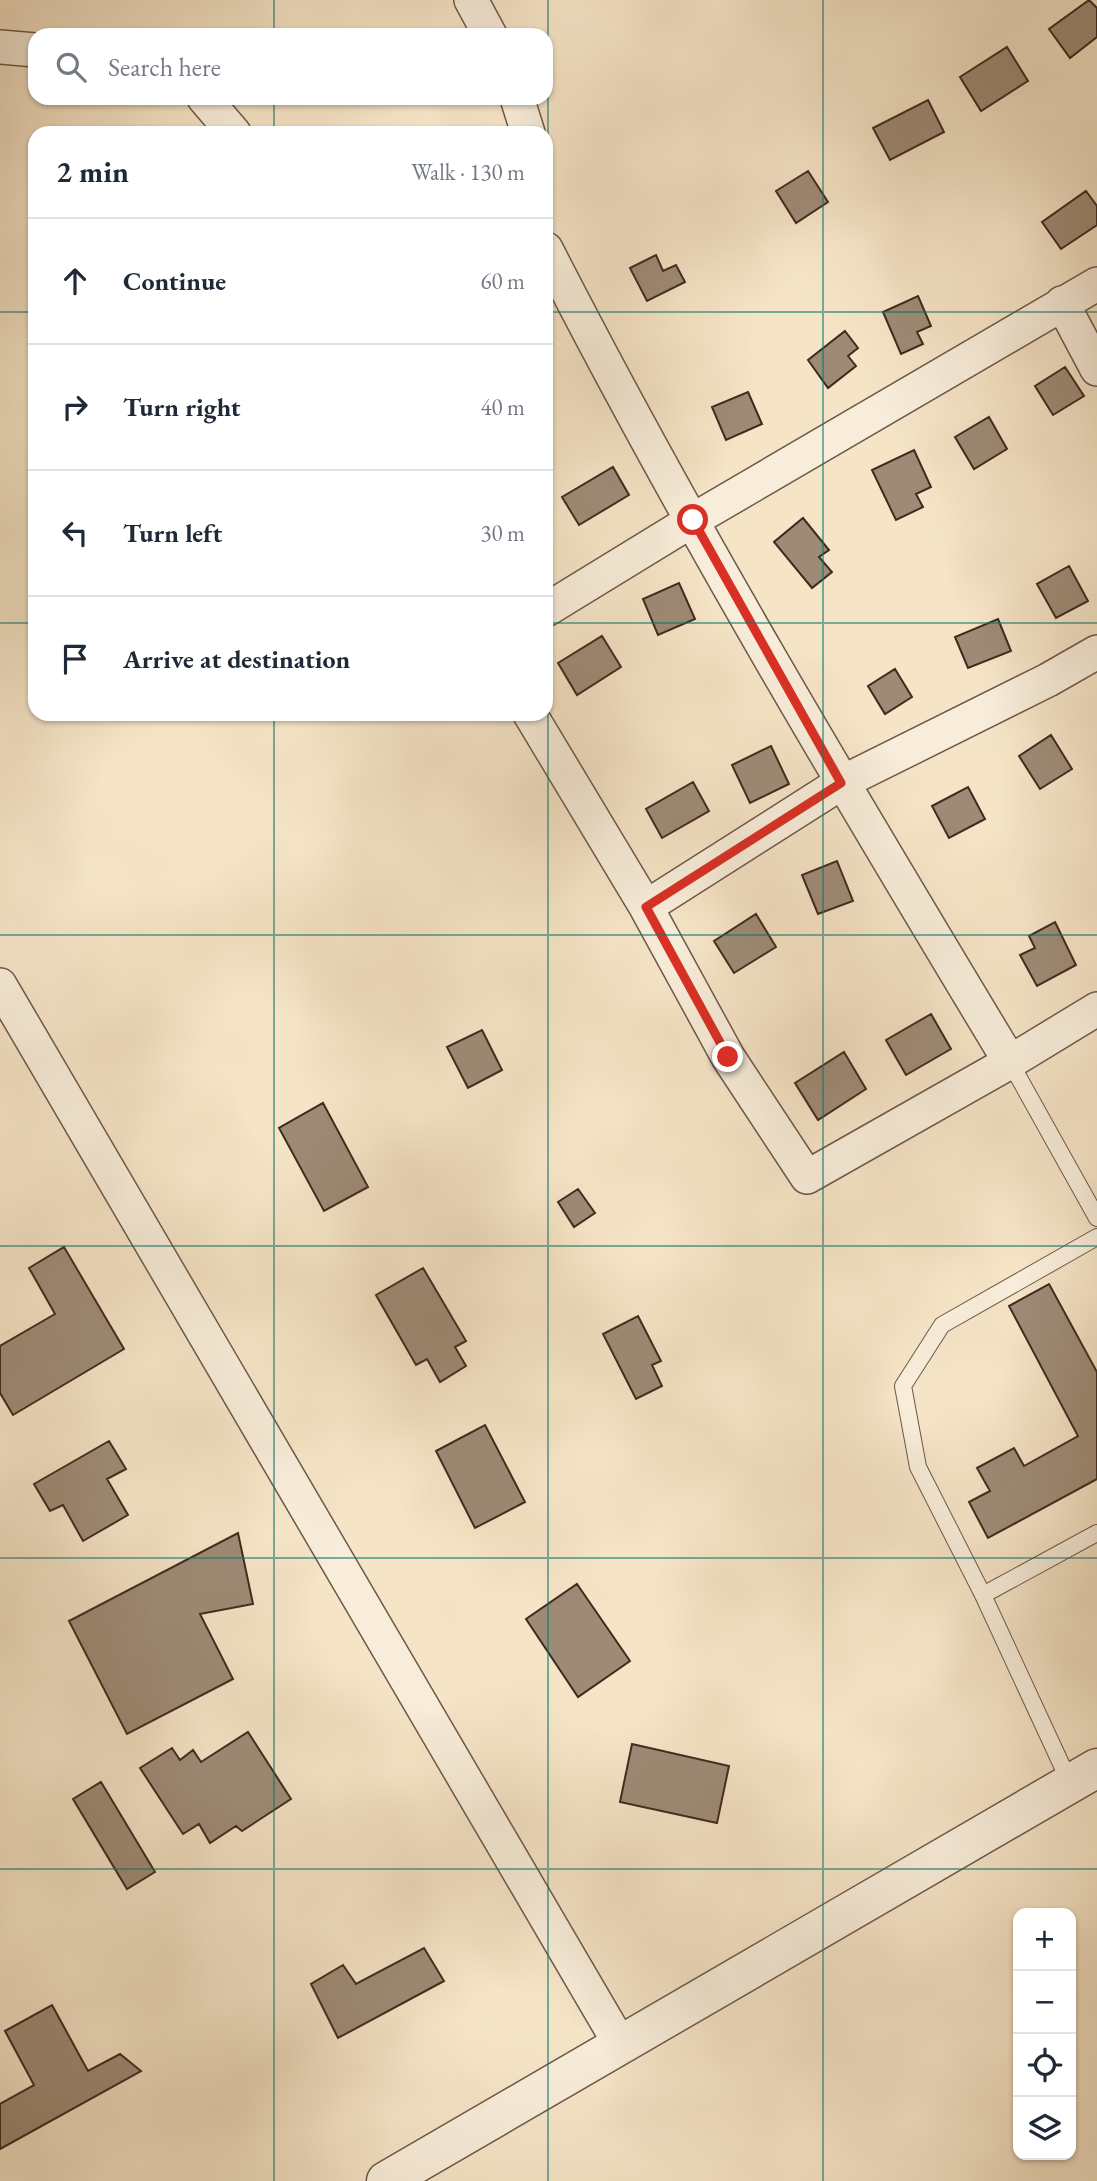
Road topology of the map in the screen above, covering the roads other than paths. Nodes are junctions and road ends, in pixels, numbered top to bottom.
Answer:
1 (471, 0) edge
2 (486, 28) edge
3 (0, 47) edge
4 (28, 49) edge
5 (210, 105) edge
6 (519, 105) edge
7 (228, 126) edge
8 (526, 126) edge
9 (553, 262) edge
10 (1097, 284) edge
11 (1062, 303) junction
12 (1097, 369) edge
13 (693, 520) junction
14 (553, 606) edge
15 (1097, 652) edge
16 (534, 721) edge
17 (841, 783) junction
18 (646, 907) junction
19 (0, 985) edge
20 (1097, 1009) edge
21 (1010, 1062) junction
22 (1097, 1219) edge
23 (1097, 1237) edge
24 (1097, 1533) edge
25 (983, 1595) junction
26 (1084, 1776) edge
27 (620, 2044) junction
28 (386, 2181) edge

1 - 2 street
3 - 4 street
5 - 7 street
6 - 8 street
9 - 13 street
10 - 11 street
11 - 12 street
11 - 13 street
13 - 14 street
13 - 17 street
15 - 17 street
16 - 18 street
17 - 18 street
17 - 21 street
18 - 21 street
19 - 27 street
20 - 21 street
21 - 22 lane
23 - 25 lane
24 - 25 lane
25 - 26 lane
26 - 27 street
27 - 28 street

